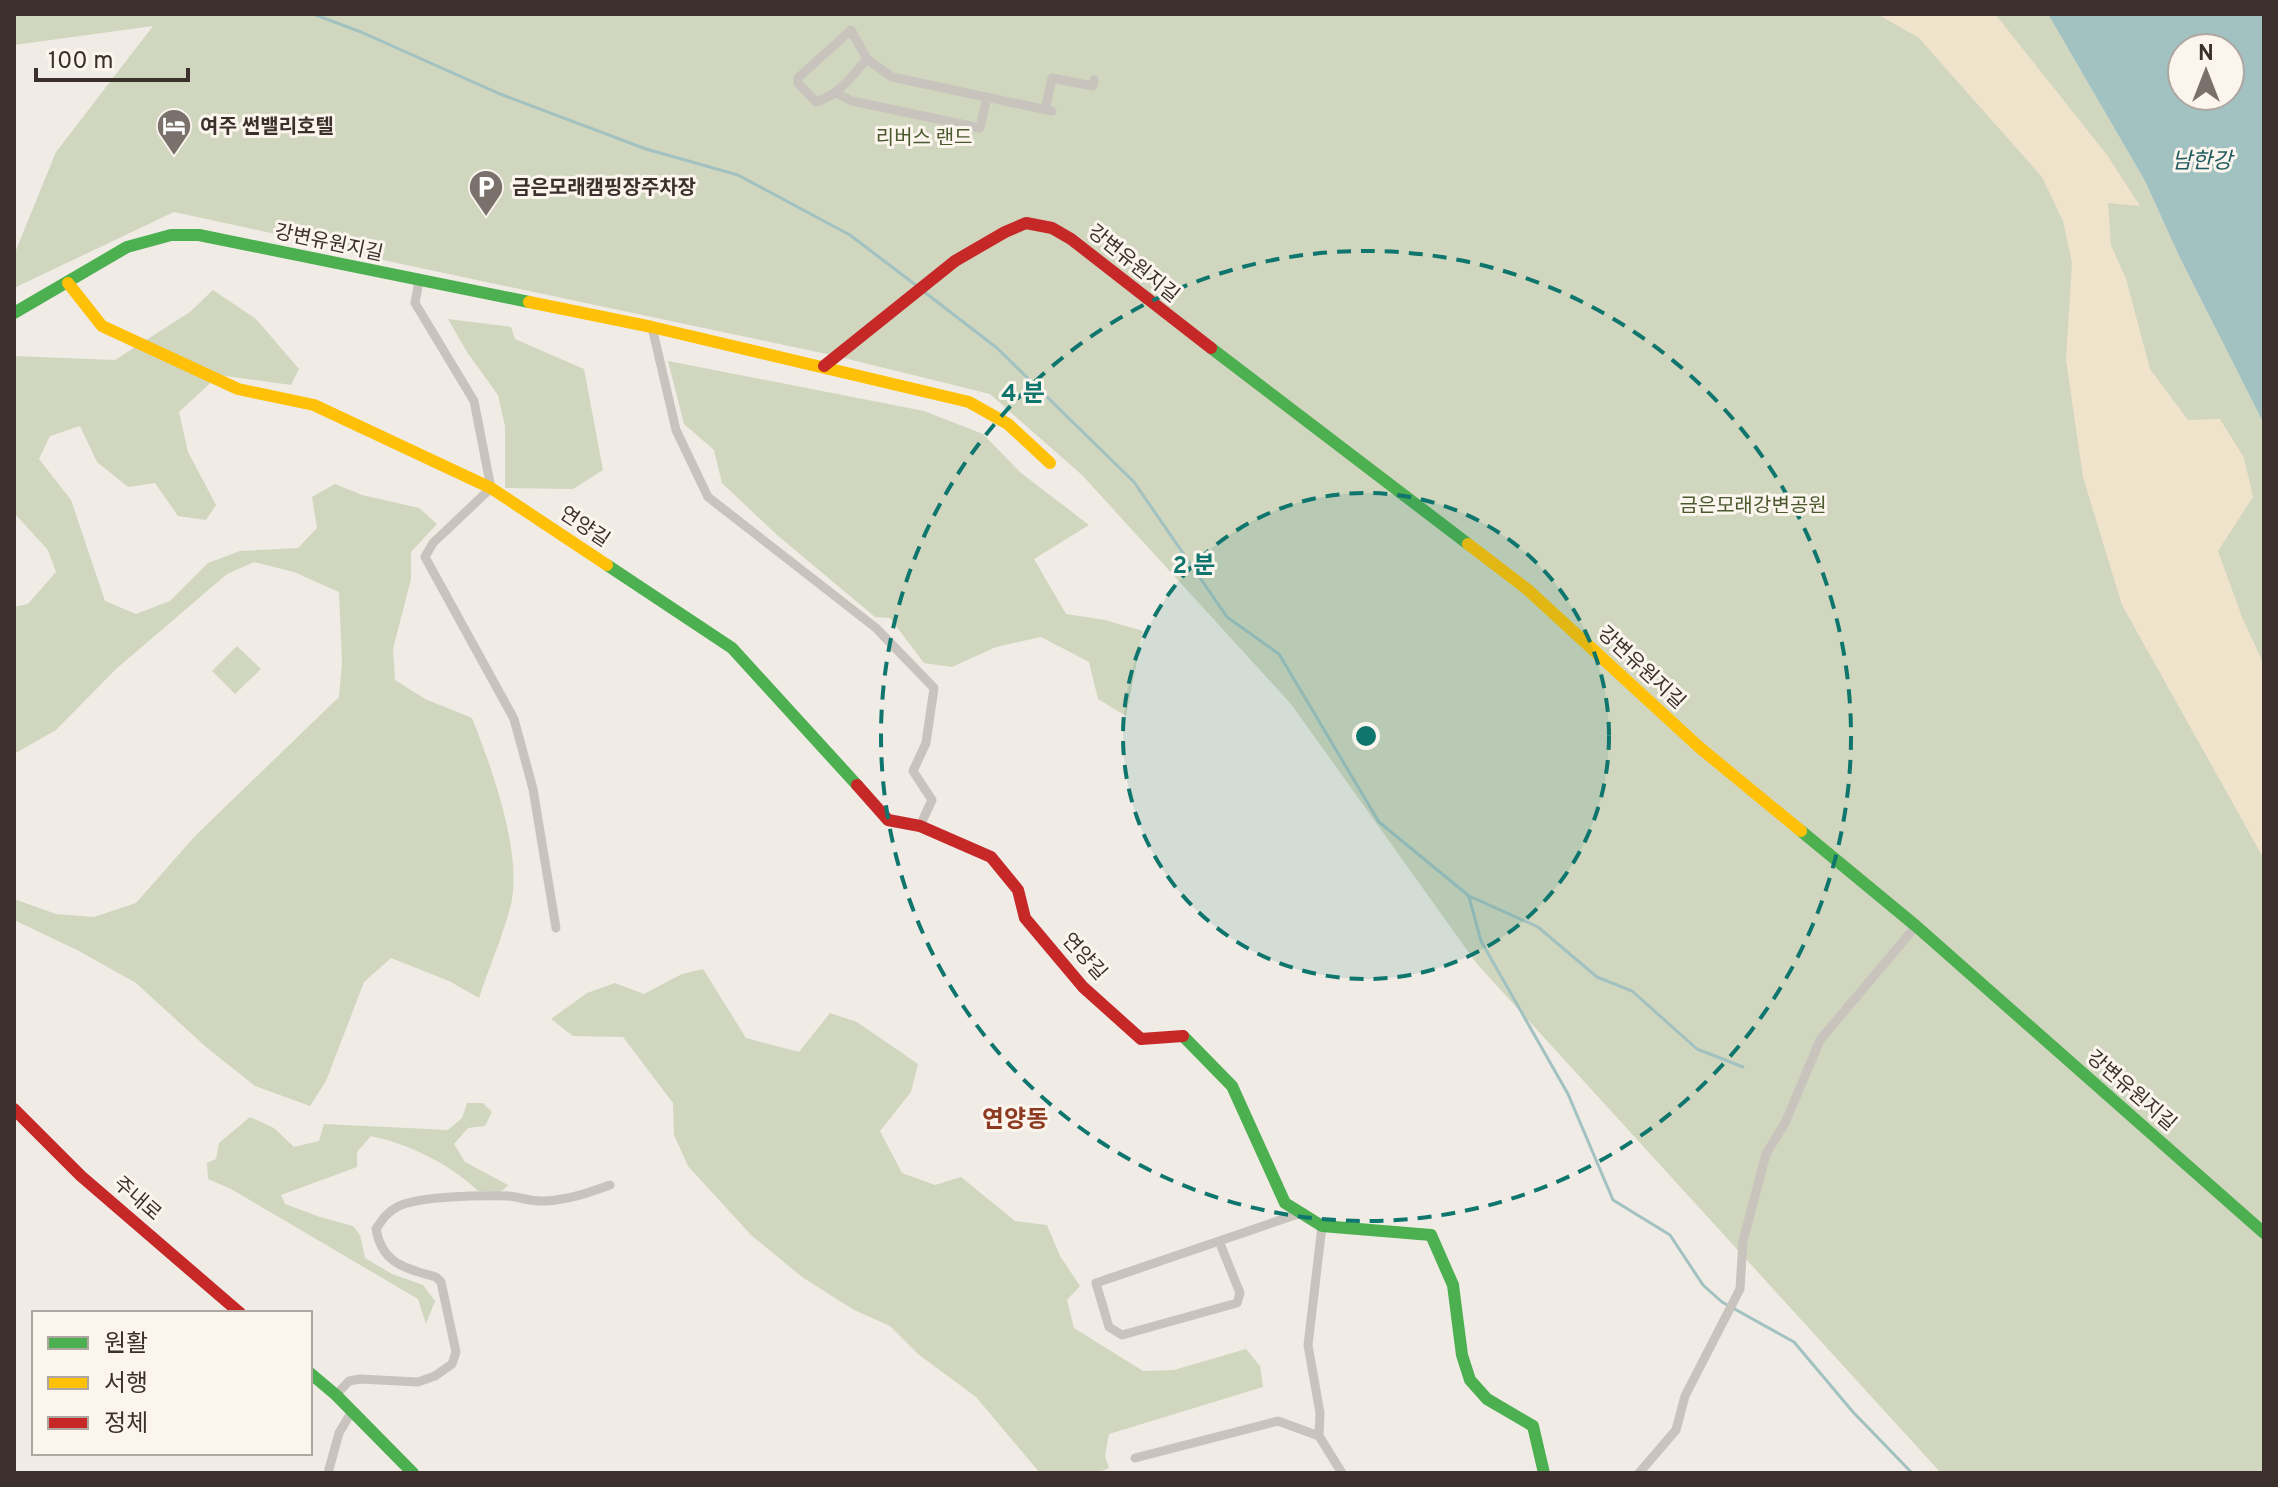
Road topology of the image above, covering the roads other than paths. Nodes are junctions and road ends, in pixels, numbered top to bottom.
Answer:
1 (867, 59) junction
2 (1094, 80) dead end
3 (836, 93) junction
4 (987, 97) junction
5 (419, 281) junction
6 (68, 283) junction
7 (14, 313) edge
8 (652, 327) junction
9 (824, 366) junction
10 (1050, 463) dead end
11 (491, 488) junction
12 (920, 826) junction
13 (1916, 926) junction
14 (556, 928) dead end
15 (14, 1109) edge
16 (610, 1185) dead end
17 (1301, 1213) junction
18 (1322, 1226) junction
19 (2264, 1233) edge
20 (1219, 1241) junction
21 (238, 1311) edge
22 (312, 1375) edge
23 (336, 1395) junction
24 (352, 1411) junction
25 (1319, 1436) junction
26 (1135, 1458) dead end
27 (328, 1473) edge
28 (413, 1473) edge
29 (1342, 1473) edge
30 (1544, 1473) edge
31 (1639, 1473) edge

1 - 3 street
1 - 3 street
1 - 4 street
2 - 4 street
3 - 4 street
5 - 6 street, 강변유원지길
5 - 8 street, 강변유원지길
5 - 11 street
6 - 7 street, 강변유원지길
6 - 11 street, 연양길
8 - 9 street, 강변유원지길
8 - 12 street
9 - 10 street, 강변유원지길
9 - 13 street, 강변유원지길
11 - 12 street, 연양길
11 - 14 street
12 - 17 street, 연양길
13 - 19 street, 강변유원지길
13 - 31 street
15 - 21 street, 주내로
16 - 23 street
17 - 18 street, 연양길
17 - 20 street
18 - 25 street
18 - 30 street, 연양길
20 - 20 street
22 - 23 street
23 - 24 street
24 - 27 street
24 - 28 street
25 - 26 street
25 - 29 street

